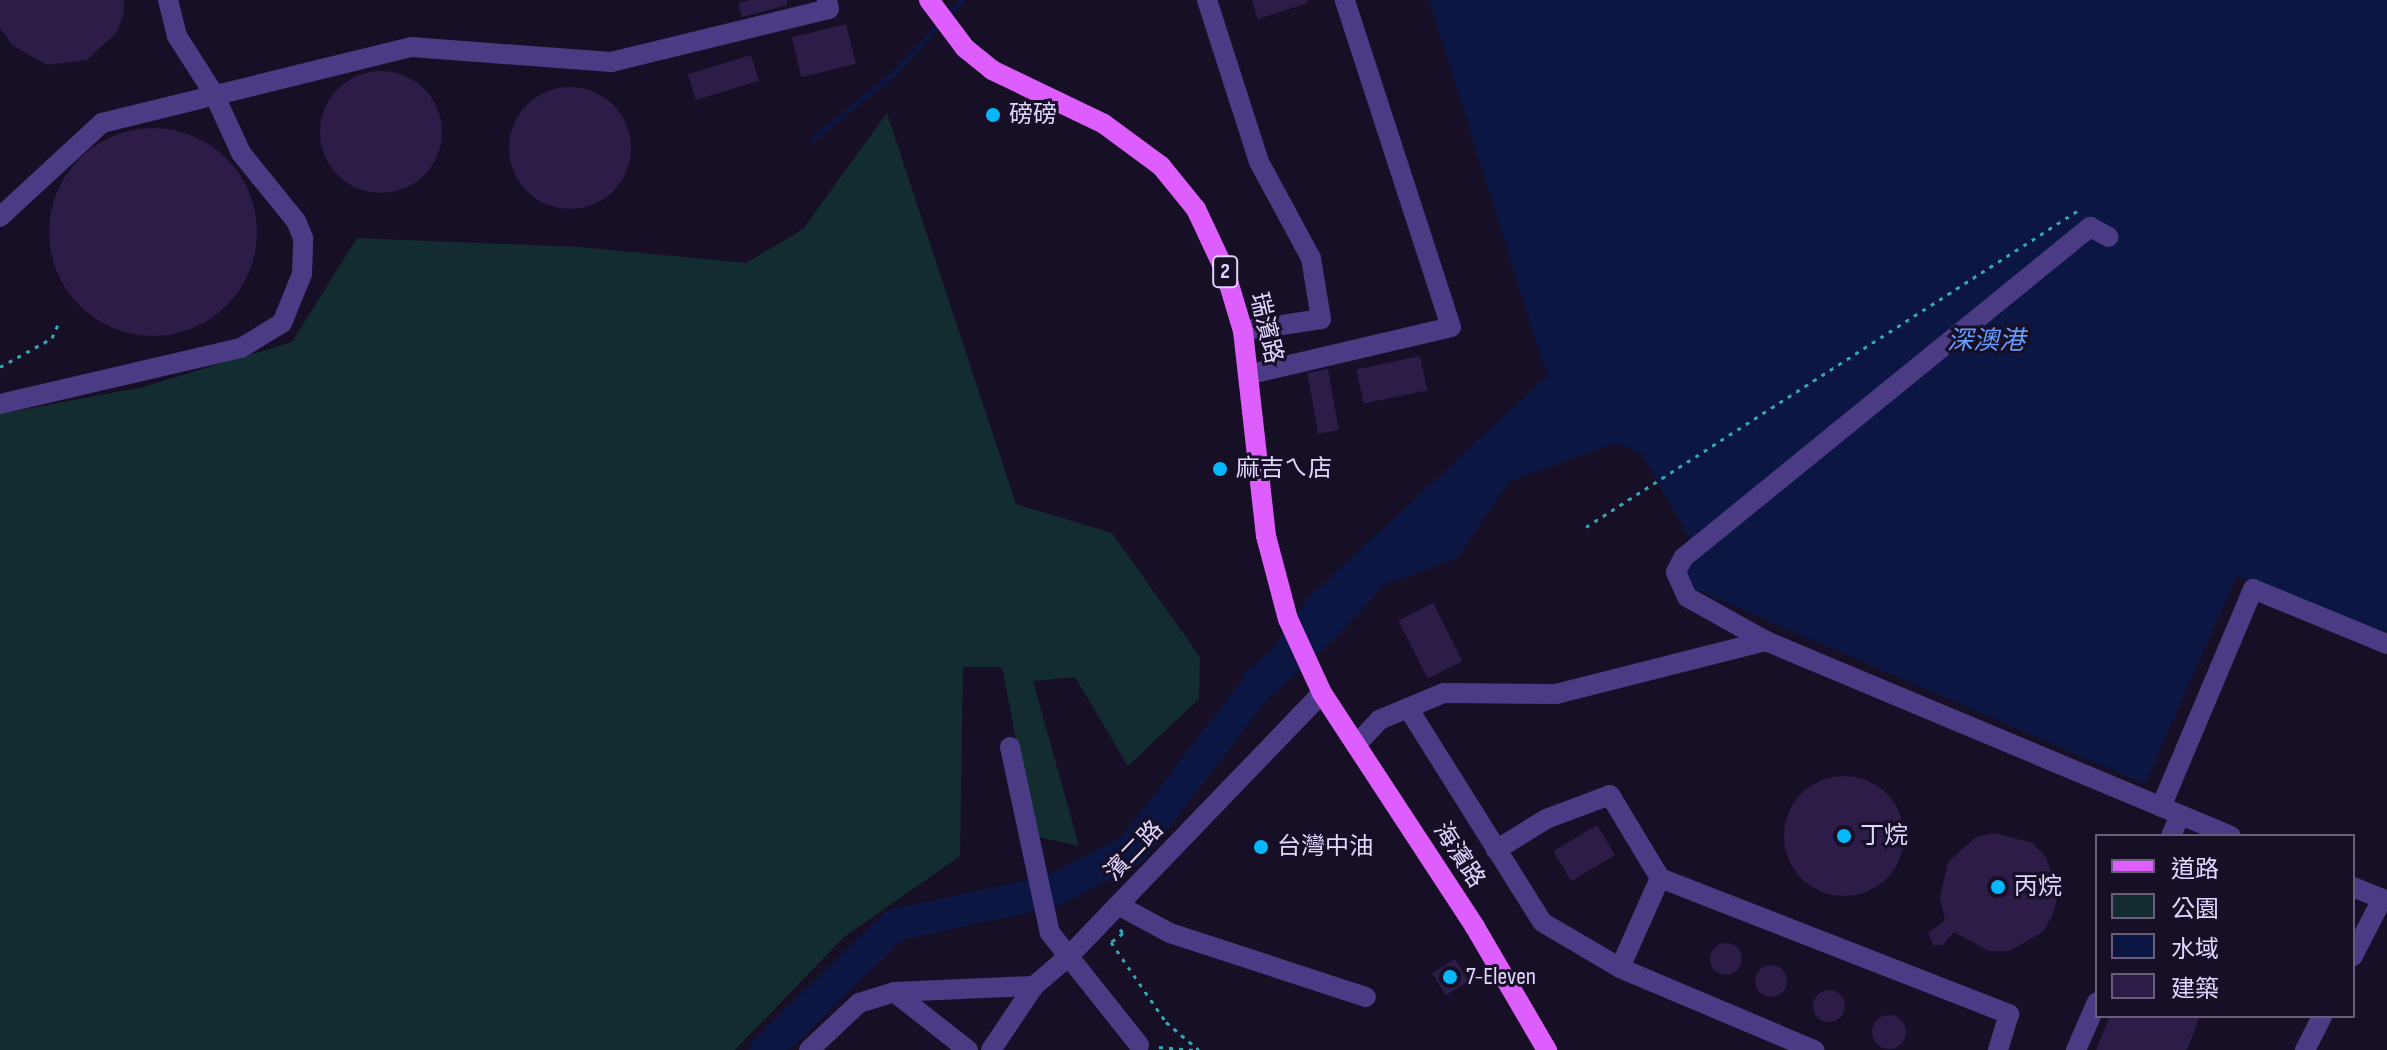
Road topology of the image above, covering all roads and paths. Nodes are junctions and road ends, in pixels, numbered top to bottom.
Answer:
1 (168, 0) edge
2 (827, 0) edge
3 (929, 0) edge
4 (1207, 0) edge
5 (1345, 0) edge
6 (214, 94) junction
7 (2082, 208) dead end
8 (0, 217) edge
9 (2109, 237) dead end
10 (59, 322) dead end
11 (1243, 331) junction
12 (0, 367) edge
13 (1251, 374) junction
14 (0, 404) edge
15 (1586, 527) dead end
16 (1766, 641) junction
17 (2387, 644) edge
18 (1322, 693) junction
19 (1408, 708) junction
20 (1356, 745) junction
21 (1010, 747) dead end
22 (2171, 811) junction
23 (2171, 834) edge
24 (2226, 834) edge
25 (1496, 850) junction
26 (1660, 878) junction
27 (2355, 888) edge
28 (2385, 897) edge
29 (1118, 905) junction
30 (1111, 942) dead end
31 (2355, 952) edge
32 (1069, 956) junction
33 (1620, 968) junction
34 (1034, 986) junction
35 (894, 992) junction
36 (1366, 997) dead end
37 (2095, 1007) edge
38 (2321, 1018) edge
39 (1139, 1045) joint
40 (809, 1050) edge
41 (968, 1050) edge
42 (991, 1050) edge
43 (1197, 1050) edge
44 (1547, 1050) edge
45 (1814, 1050) edge
46 (1998, 1050) edge
47 (2076, 1050) edge
48 (2305, 1050) edge

1 - 6 street
2 - 6 street
3 - 11 main road, 瑞濱路 / 2
4 - 11 street
5 - 13 street
6 - 8 street
6 - 14 street
7 - 15 path
9 - 16 street
10 - 12 path
11 - 13 main road, 瑞濱路 / 2
13 - 18 main road, 瑞濱路 / 2
16 - 19 street
16 - 22 street
17 - 22 street
18 - 20 main road, 海濱路 / 2
18 - 29 street, 濱二路
19 - 20 street
19 - 25 street
20 - 44 main road, 海濱路 / 2
21 - 32 street
22 - 23 street
22 - 24 street
25 - 26 street
25 - 33 street
26 - 33 street
26 - 46 street
27 - 28 street
28 - 31 street
29 - 32 street, 濱二路
29 - 36 street
30 - 43 path
32 - 34 street, 濱二路
32 - 39 street
33 - 45 street
34 - 35 street
34 - 42 street, 濱二路
35 - 40 street
35 - 41 street
37 - 47 street
38 - 48 street
39 - 43 path

